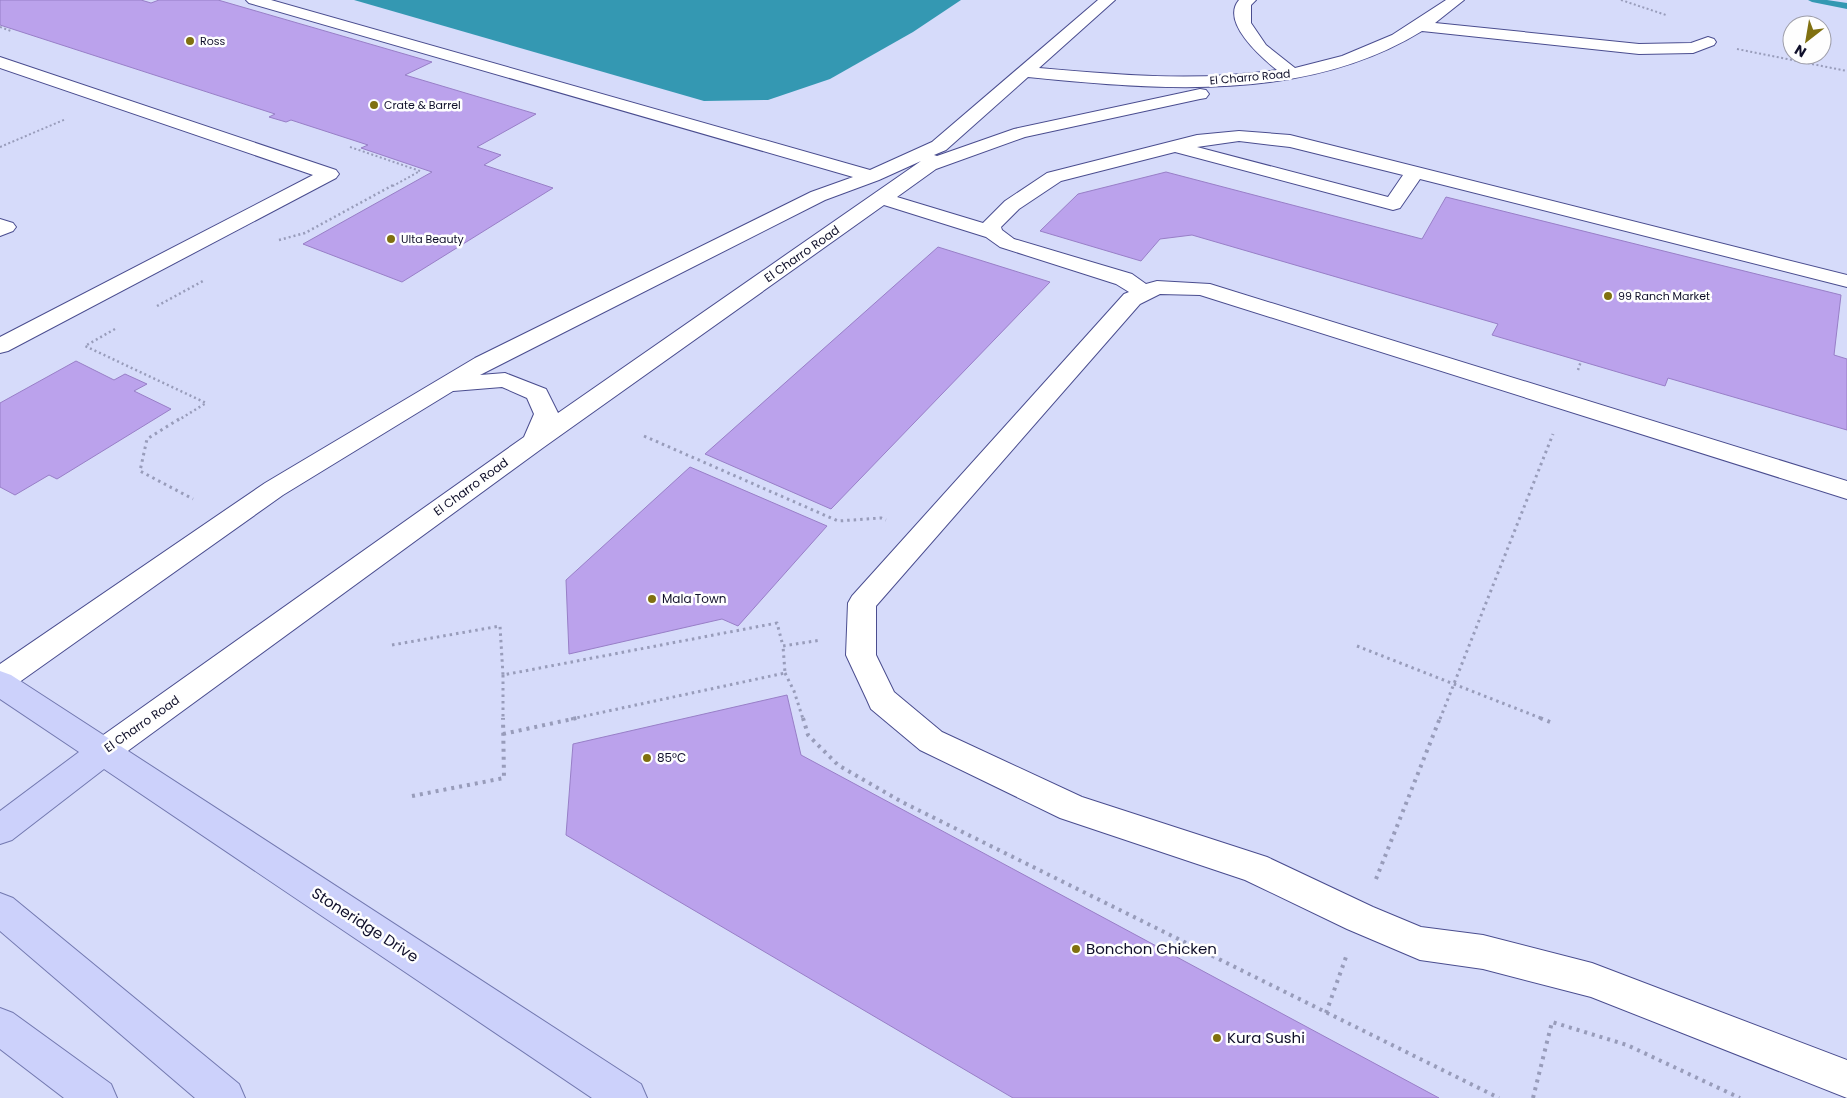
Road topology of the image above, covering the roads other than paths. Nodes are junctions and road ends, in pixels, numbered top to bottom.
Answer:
1 (254, 0) edge
2 (1107, 0) edge
3 (1248, 0) edge
4 (1456, 0) edge
5 (1420, 26) junction
6 (1708, 42) road end
7 (0, 62) edge
8 (1026, 72) junction
9 (1292, 74) junction
10 (1174, 147) junction
11 (934, 155) junction
12 (1414, 172) junction
13 (876, 187) junction
14 (0, 224) edge
15 (0, 230) edge
16 (993, 233) junction
17 (1847, 281) edge
18 (1144, 292) junction
19 (0, 346) edge
20 (447, 384) junction
21 (535, 441) junction
22 (1847, 490) edge
23 (0, 682) edge
24 (103, 752) junction
25 (0, 830) edge
26 (0, 909) edge
27 (0, 1026) edge
28 (1847, 1080) edge
29 (96, 1098) edge
30 (225, 1098) edge
31 (627, 1098) edge

1 - 13 street
2 - 8 street, El Charro Road
3 - 9 street
4 - 5 street, El Charro Road
5 - 6 street
5 - 9 street, El Charro Road
7 - 19 street
8 - 9 street, El Charro Road
8 - 11 street, El Charro Road
9 - 11 street
10 - 12 street
10 - 12 street
10 - 16 street
11 - 13 street, El Charro Road
12 - 17 street
13 - 16 street
13 - 20 street, El Charro Road
13 - 21 street, El Charro Road
14 - 15 street
16 - 18 street
18 - 22 street
18 - 28 street
20 - 21 street
20 - 23 street, El Charro Road
21 - 24 street, El Charro Road
23 - 24 main road, Stoneridge Drive
24 - 25 main road, El Charro Road
24 - 31 main road, Stoneridge Drive
26 - 30 main road
27 - 29 main road

